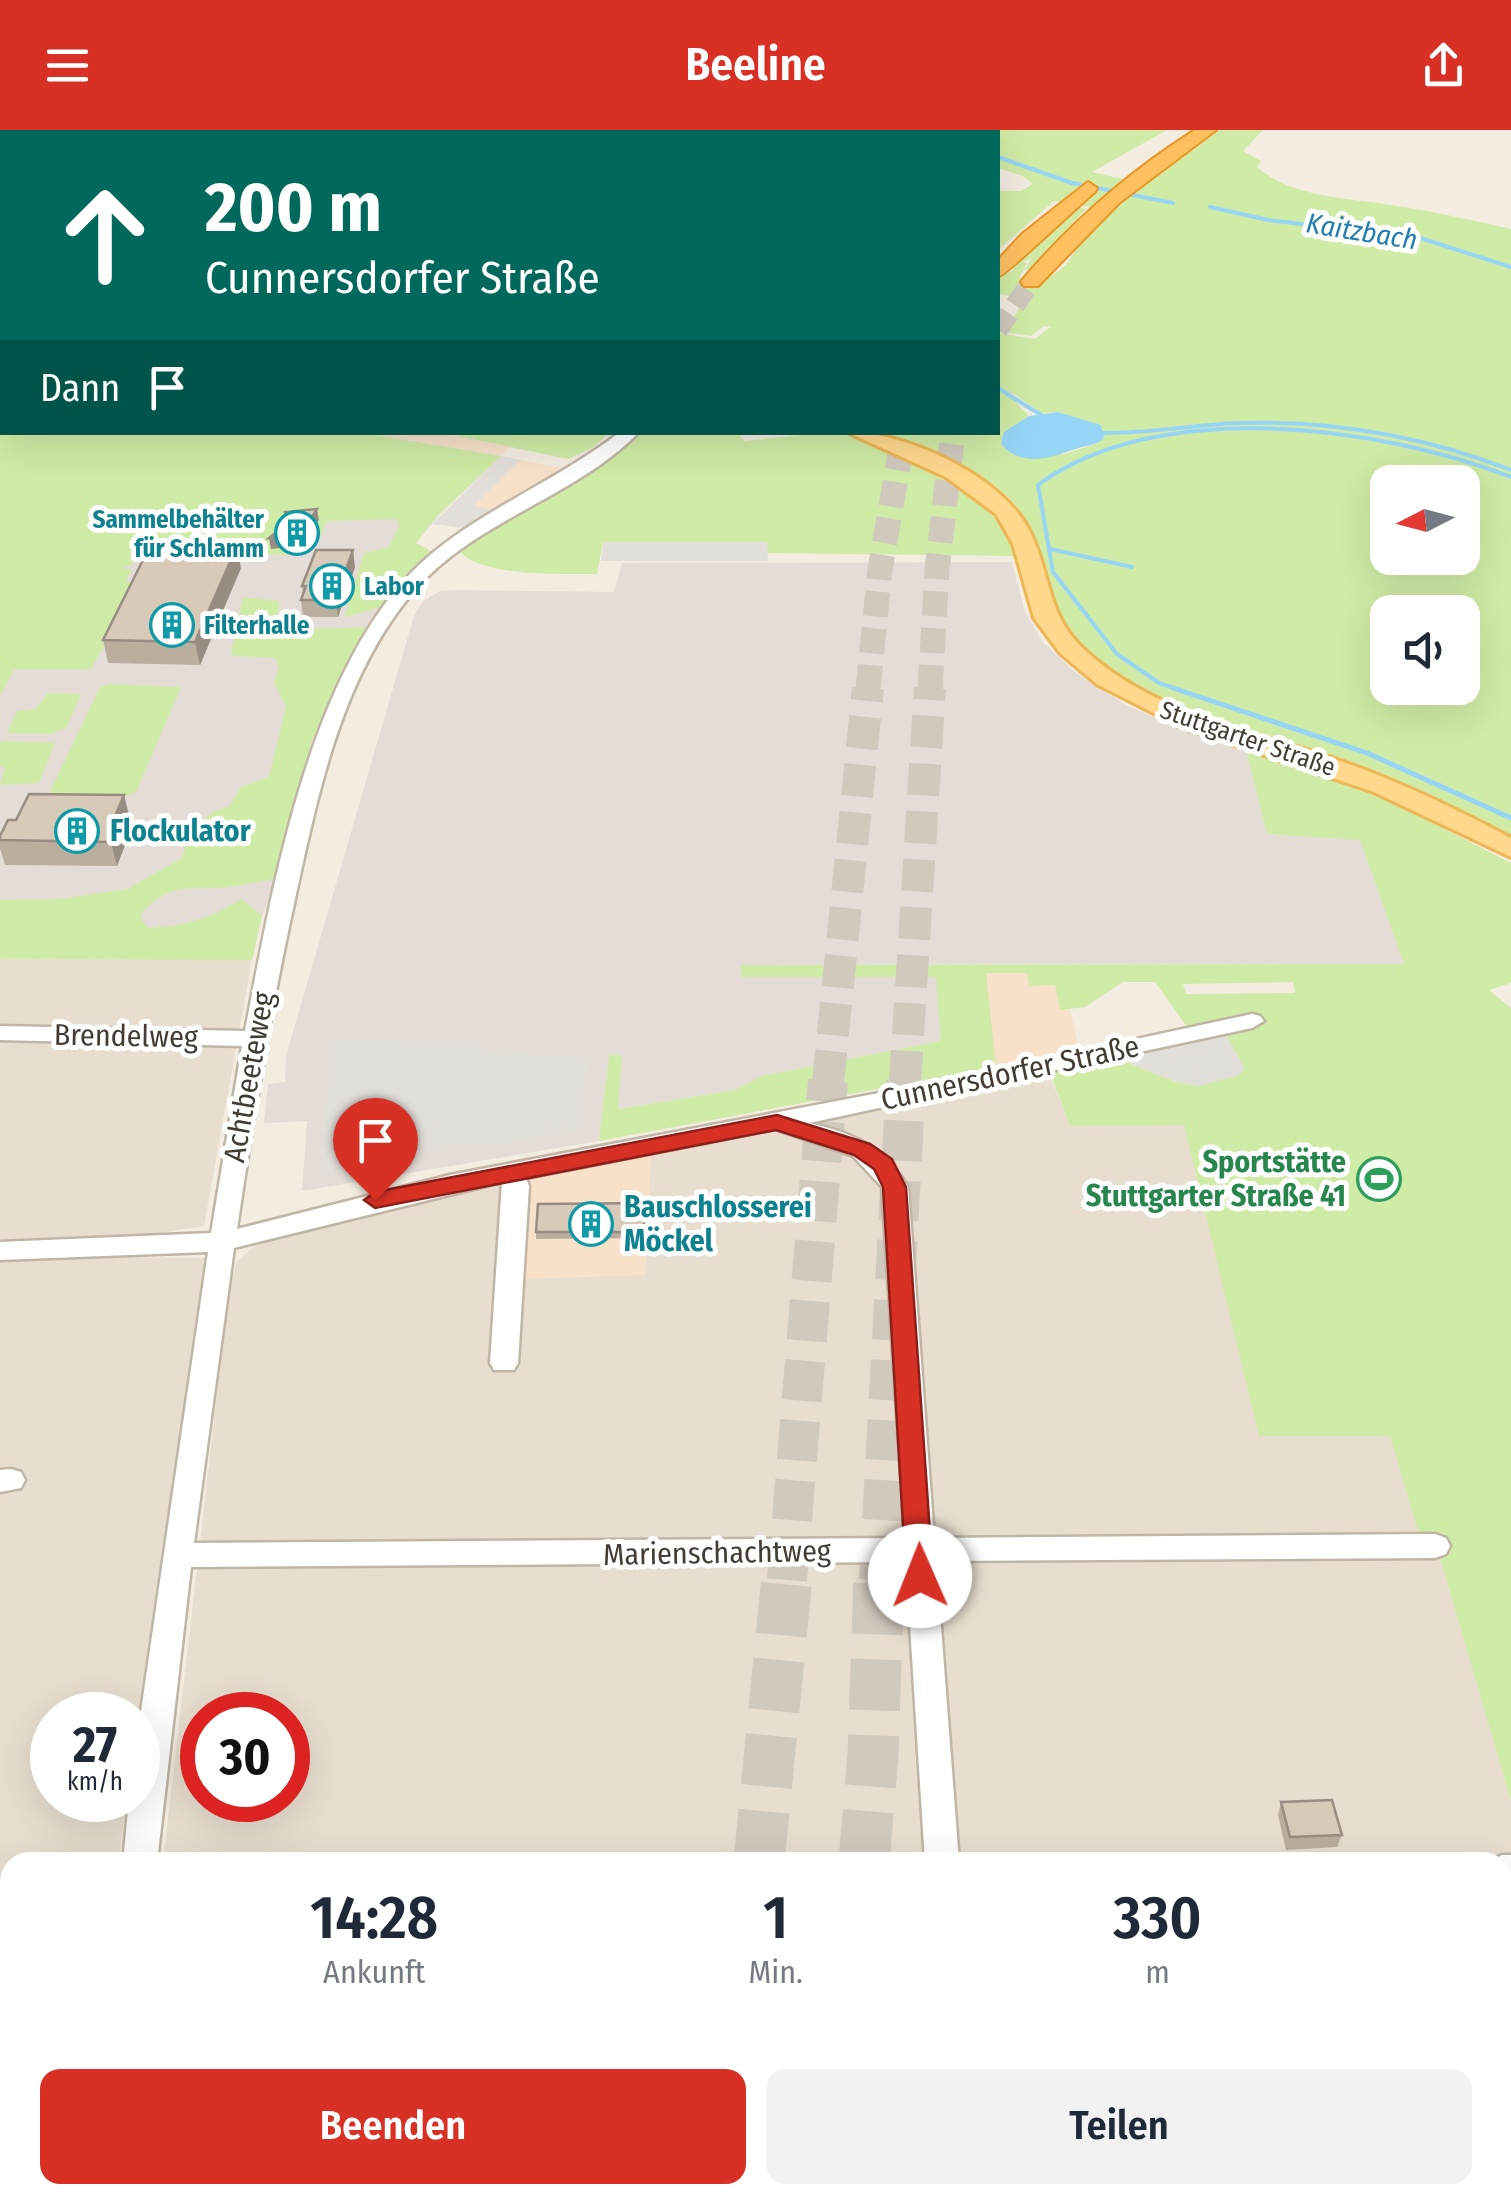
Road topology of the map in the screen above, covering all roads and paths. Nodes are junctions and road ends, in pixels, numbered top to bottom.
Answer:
1 (1180, 130) edge
2 (1207, 130) edge
3 (1120, 173) junction
4 (1000, 269) tunnel mouth
5 (1031, 282) tunnel mouth
6 (627, 435) edge
7 (864, 435) edge
8 (1511, 849) edge
9 (1252, 1021) dead end
10 (0, 1033) edge
11 (253, 1039) junction
12 (777, 1123) junction
13 (512, 1172) junction
14 (222, 1242) junction
15 (0, 1251) edge
16 (504, 1362) dead end
17 (1435, 1546) dead end
18 (920, 1552) junction
19 (178, 1555) junction
20 (141, 1852) edge
21 (941, 1852) edge

1 - 3 highway
2 - 3 highway
3 - 4 highway
3 - 5 highway
6 - 11 street, Achtbeeteweg
7 - 8 main road, Stuttgarter Straße
9 - 12 street, Cunnersdorfer Straße
10 - 11 street, Brendelweg
11 - 14 street, Achtbeeteweg
12 - 13 street, Cunnersdorfer Straße
12 - 18 street
13 - 14 street, Cunnersdorfer Straße
13 - 16 street
14 - 15 street, Cunnersdorfer Straße
14 - 19 street, Achtbeeteweg
17 - 18 street, Marienschachtweg
18 - 19 street, Marienschachtweg
18 - 21 street
19 - 20 street, Achtbeeteweg

